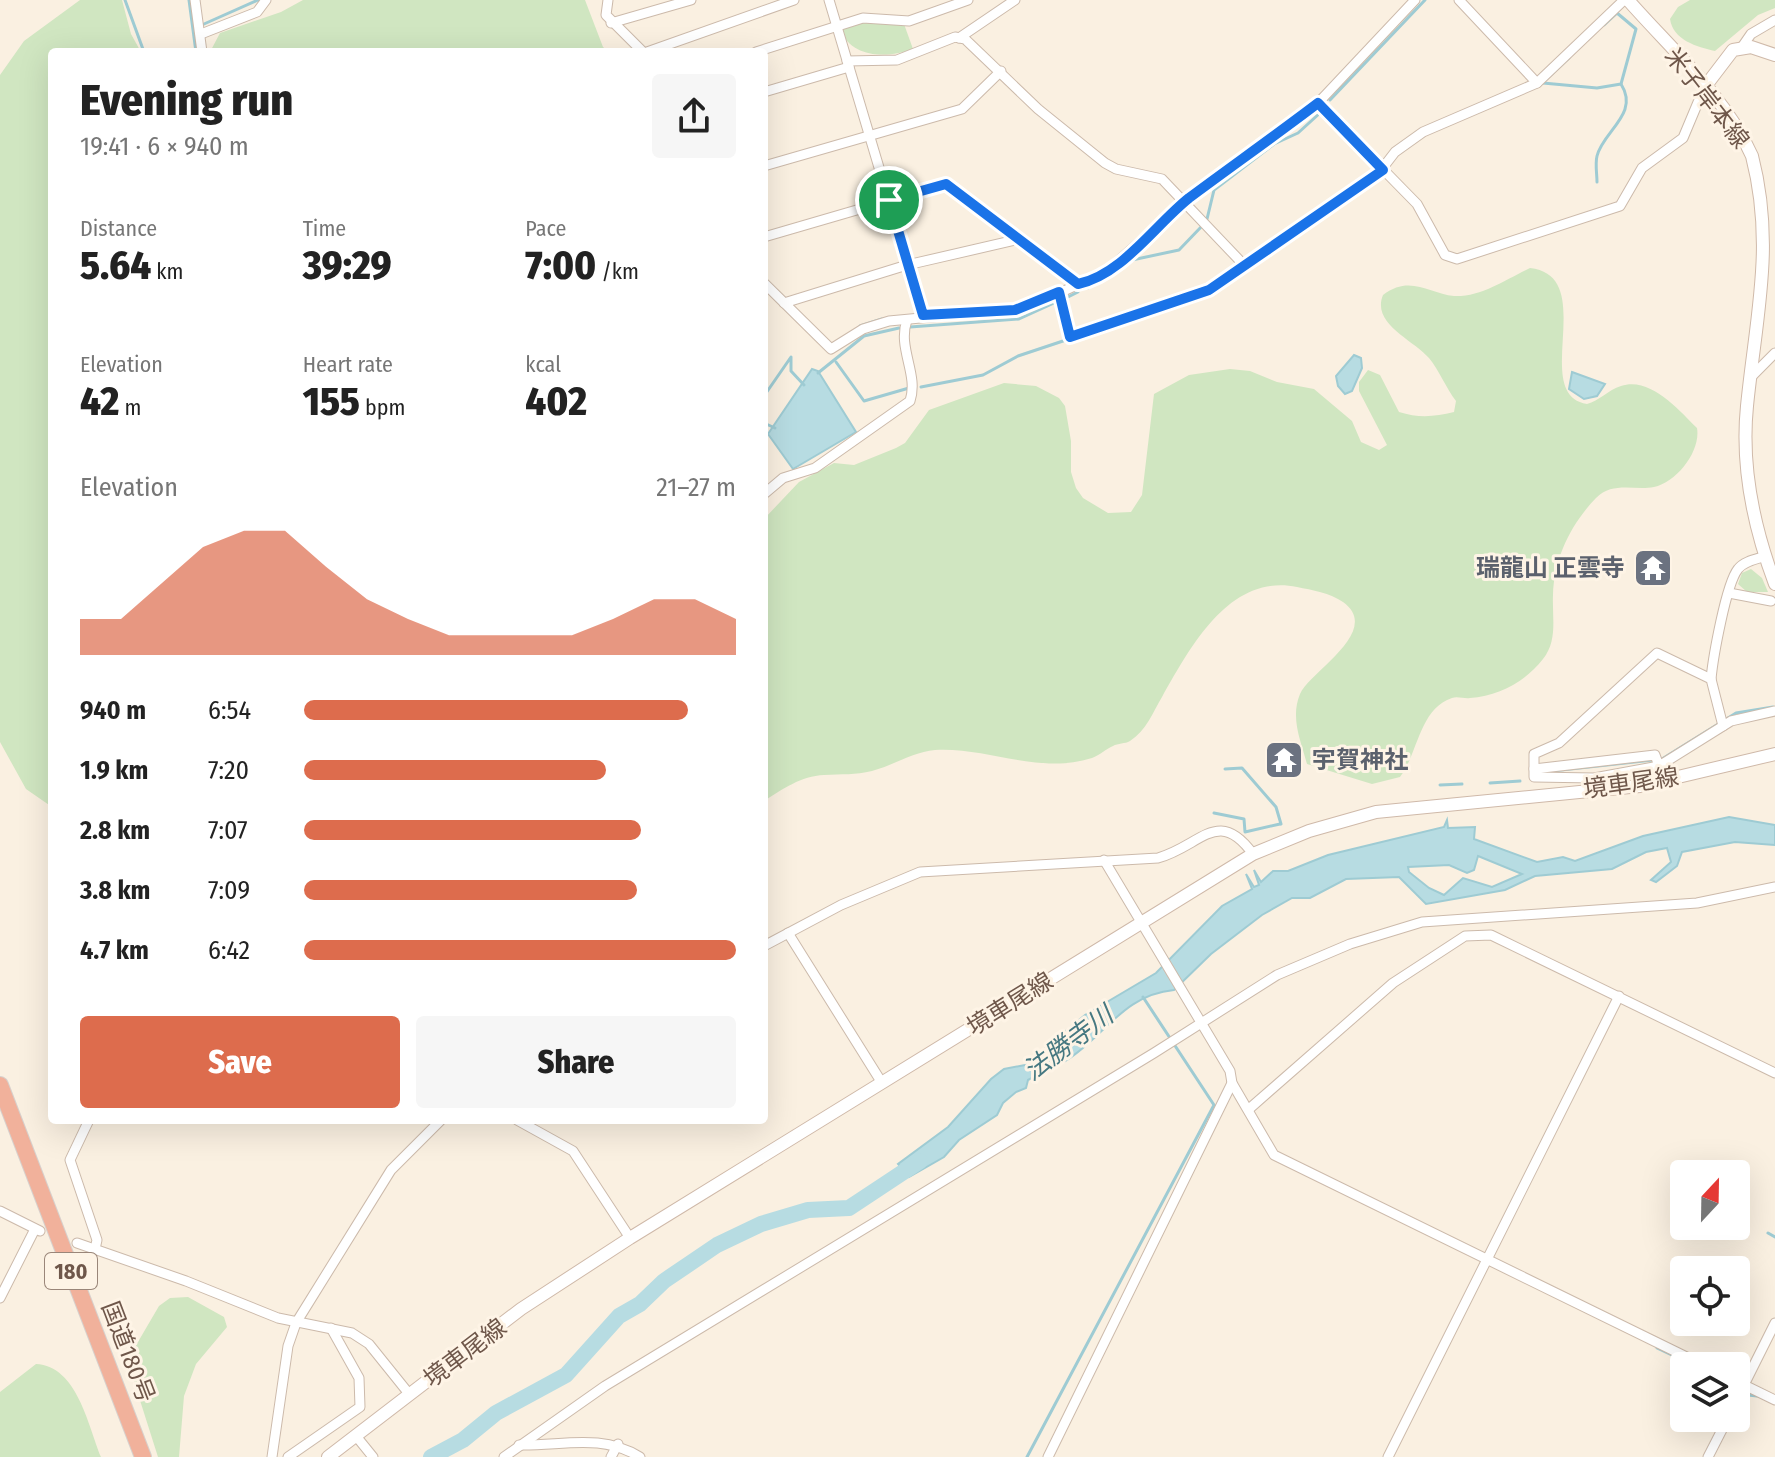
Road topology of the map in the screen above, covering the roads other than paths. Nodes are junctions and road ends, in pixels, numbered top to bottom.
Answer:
1 (195, 0) edge
2 (266, 0) edge
3 (608, 0) edge
4 (691, 0) edge
5 (794, 0) edge
6 (829, 0) edge
7 (968, 0) edge
8 (1015, 0) edge
9 (1415, 0) edge
10 (1459, 0) edge
11 (1626, 0) edge
12 (1775, 20) edge
13 (611, 23) junction
14 (837, 28) junction
15 (201, 34) junction
16 (959, 38) junction
17 (1742, 47) junction
18 (202, 48) edge
19 (640, 48) edge
20 (656, 48) edge
21 (768, 48) edge
22 (1775, 55) edge
23 (848, 64) junction
24 (1001, 71) junction
25 (1537, 83) junction
26 (1704, 88) junction
27 (768, 91) edge
28 (1318, 103) junction
29 (868, 135) junction
30 (768, 165) edge
31 (1383, 170) junction
32 (889, 200) junction
33 (1186, 201) junction
34 (768, 236) edge
35 (1020, 239) junction
36 (1243, 264) junction
37 (907, 265) junction
38 (1078, 284) junction
39 (768, 287) edge
40 (1059, 292) junction
41 (784, 303) junction
42 (923, 315) junction
43 (907, 320) junction
44 (1775, 353) edge
45 (1751, 377) junction
46 (768, 491) edge
47 (1766, 556) junction
48 (1775, 584) edge
49 (1729, 593) junction
50 (1771, 601) dead end
51 (1711, 679) junction
52 (1775, 711) edge
53 (1722, 722) junction
54 (1775, 754) edge
55 (1253, 854) junction
56 (1104, 860) junction
57 (1775, 887) edge
58 (1141, 923) junction
59 (788, 933) junction
60 (768, 944) edge
61 (1619, 996) junction
62 (1198, 1020) junction
63 (1775, 1073) edge
64 (882, 1083) junction
65 (1232, 1083) junction
66 (0, 1085) edge
67 (1249, 1109) junction
68 (87, 1124) edge
69 (437, 1124) edge
70 (526, 1124) edge
71 (0, 1211) edge
72 (630, 1238) junction
73 (77, 1243) dead end
74 (95, 1249) junction
75 (1484, 1259) junction
76 (0, 1298) edge
77 (296, 1323) junction
78 (1775, 1323) edge
79 (331, 1328) junction
80 (1676, 1352) edge
81 (1750, 1366) edge
82 (1750, 1388) edge
83 (410, 1395) junction
84 (1775, 1400) edge
85 (1721, 1432) edge
86 (356, 1436) junction
87 (618, 1444) junction
88 (519, 1445) junction
89 (143, 1457) edge
90 (272, 1457) edge
91 (288, 1457) edge
92 (328, 1457) edge
93 (373, 1457) edge
94 (504, 1457) edge
95 (611, 1457) edge
96 (640, 1457) edge
97 (1048, 1457) edge
98 (1388, 1457) edge
99 (1708, 1457) edge

1 - 15 street
2 - 15 street
3 - 13 street
4 - 13 street
5 - 20 street
6 - 14 street
7 - 14 street
8 - 16 street
9 - 28 street
10 - 25 street
11 - 25 street
11 - 26 main road, 米子岸本線
12 - 17 street
13 - 19 street
14 - 21 street
14 - 23 street
15 - 18 street
16 - 23 street
16 - 24 street
17 - 22 main road
17 - 26 main road
23 - 27 street
23 - 29 street
24 - 29 street
24 - 33 street
25 - 31 street
26 - 31 street
26 - 45 main road, 米子岸本線
28 - 31 street
28 - 33 street
29 - 30 street
29 - 32 street
31 - 36 street
32 - 34 street
32 - 35 street
32 - 37 street
33 - 36 street
33 - 38 street
35 - 37 street
35 - 38 street
36 - 40 street
37 - 41 street
37 - 42 street
38 - 40 street
39 - 41 street
40 - 42 street
41 - 43 street
42 - 43 street
43 - 46 street
44 - 45 street
45 - 47 main road, 米子岸本線
47 - 48 main road, 米子岸本線
47 - 49 street
49 - 50 street
49 - 51 street
51 - 53 street
51 - 53 street
52 - 53 street
54 - 55 main road, 境車尾線
55 - 56 street
55 - 58 main road, 境車尾線
56 - 58 street
56 - 59 street
57 - 62 street
58 - 62 street
58 - 64 main road, 境車尾線
59 - 60 street
59 - 64 street
61 - 63 street
61 - 67 street
61 - 75 street
62 - 65 street
62 - 88 street
64 - 72 main road, 境車尾線
65 - 67 street
65 - 97 street
66 - 89 highway, 国道180号 / 180
67 - 75 street
68 - 74 street
69 - 77 street
70 - 72 street
71 - 76 street
72 - 83 main road, 境車尾線
73 - 74 street
74 - 77 street
75 - 80 street
75 - 98 street
77 - 79 street
77 - 90 street
78 - 81 street
79 - 83 street
79 - 91 street
82 - 84 street
83 - 86 main road, 境車尾線
85 - 99 street
86 - 92 main road, 境車尾線
86 - 93 street
87 - 88 street
87 - 95 street
87 - 96 street
88 - 94 street

